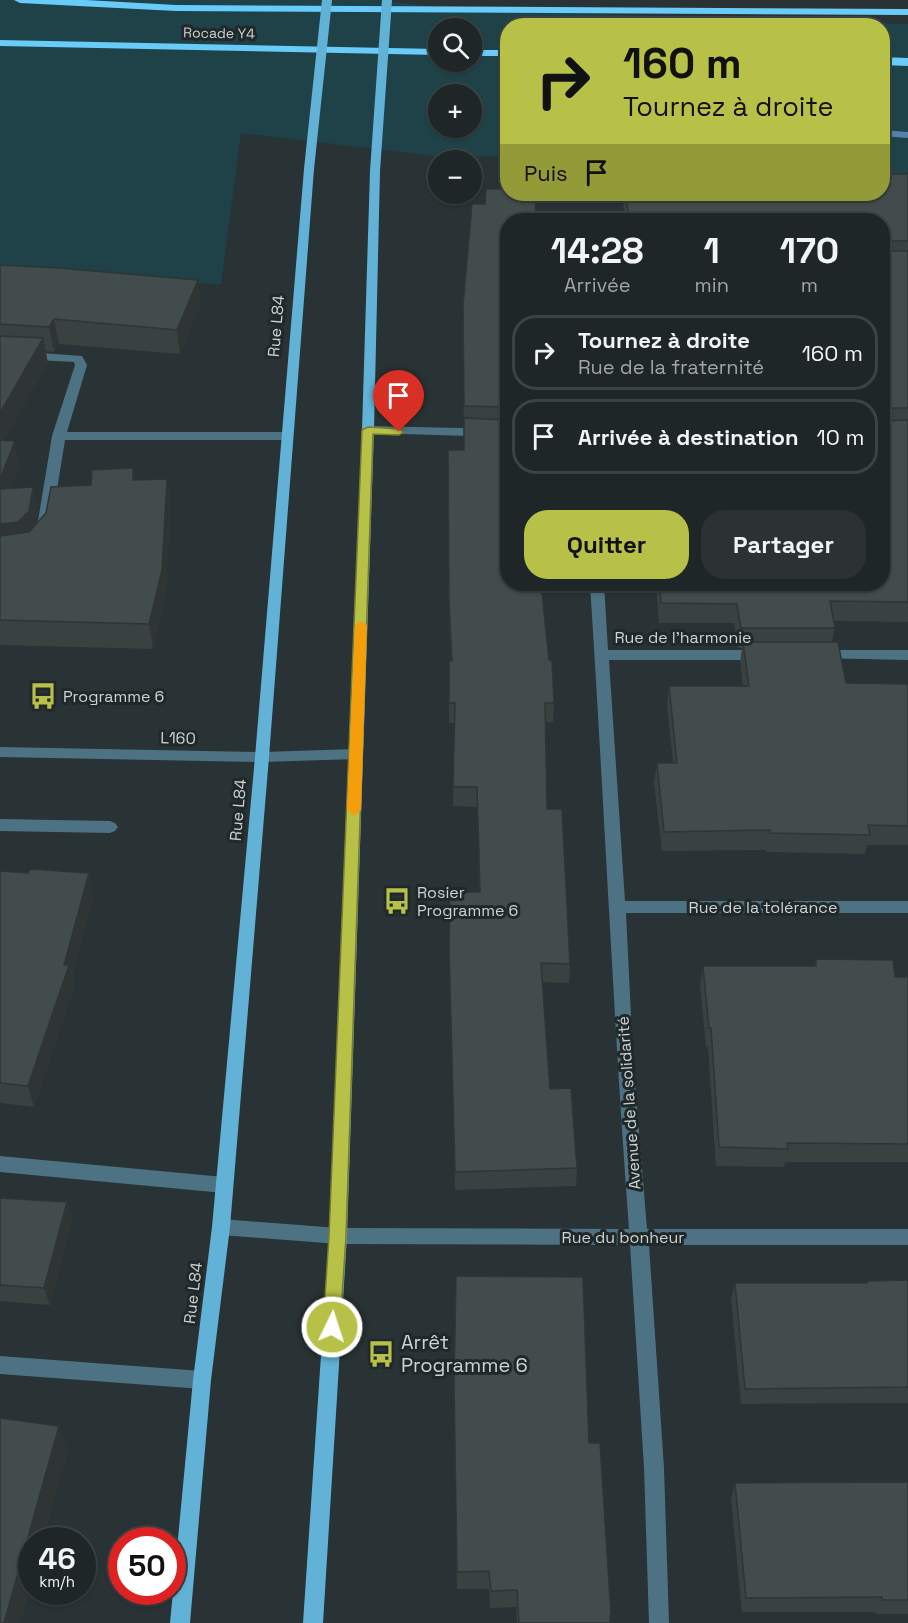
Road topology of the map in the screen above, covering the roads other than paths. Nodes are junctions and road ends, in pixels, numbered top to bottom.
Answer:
1 (20, 0) edge
2 (327, 0) edge
3 (387, 0) edge
4 (908, 12) edge
5 (0, 43) edge
6 (428, 52) edge
7 (482, 52) edge
8 (500, 53) edge
9 (890, 62) edge
10 (908, 62) edge
11 (0, 354) edge
12 (368, 430) junction
13 (500, 433) edge
14 (58, 436) junction
15 (286, 436) junction
16 (35, 545) edge
17 (598, 591) edge
18 (602, 654) junction
19 (778, 654) edge
20 (802, 654) edge
21 (908, 655) edge
22 (0, 752) edge
23 (356, 754) junction
24 (262, 757) junction
25 (0, 825) edge
26 (110, 828) dead end
27 (618, 907) junction
28 (908, 907) edge
29 (0, 1164) edge
30 (224, 1185) junction
31 (221, 1227) junction
32 (338, 1236) junction
33 (639, 1237) junction
34 (908, 1237) edge
35 (0, 1365) edge
36 (202, 1380) junction
37 (180, 1623) edge
38 (313, 1623) edge
39 (659, 1623) edge

1 - 4 highway, Rocade Y4
2 - 15 main road, Rue L84, bridge
3 - 12 main road, bridge
5 - 6 highway, Rocade Y4
7 - 8 highway
9 - 10 highway
11 - 14 street
12 - 13 street
12 - 23 main road
14 - 15 street
14 - 16 street
15 - 24 main road, Rue L84
17 - 18 street, Avenue de la solidarité
18 - 19 street, Rue de l'harmonie
18 - 27 street, Avenue de la solidarité
20 - 21 street
22 - 24 street, L160
23 - 24 street, L160
23 - 32 main road
24 - 30 main road, Rue L84
25 - 26 street
27 - 28 street, Rue de la tolérance
27 - 33 street, Avenue de la solidarité
29 - 30 street
30 - 31 main road, Rue L84
31 - 32 street, Rue du bonheur
31 - 36 main road, Rue L84
32 - 33 street, Rue du bonheur
32 - 38 main road
33 - 34 street, Rue du bonheur
33 - 39 street, Avenue de la solidarité
35 - 36 street
36 - 37 main road, Rue L84

